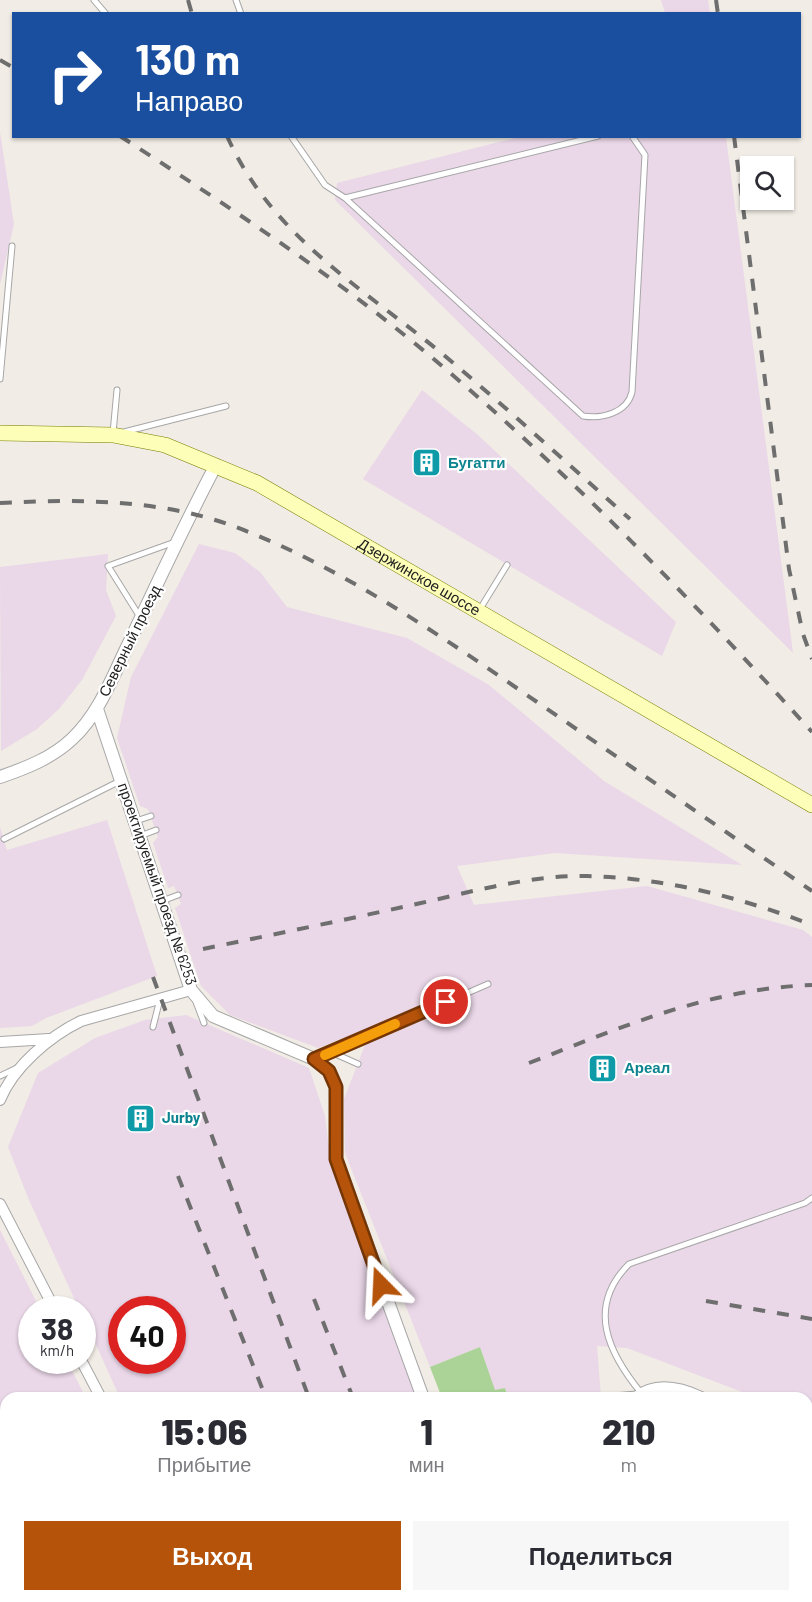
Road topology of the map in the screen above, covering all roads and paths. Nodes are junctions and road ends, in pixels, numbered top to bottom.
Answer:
1 (94, 0) edge
2 (104, 12) edge
3 (292, 138) edge
4 (590, 138) edge
5 (634, 138) edge
6 (345, 198) junction
7 (12, 246) dead end
8 (0, 379) edge
9 (117, 390) dead end
10 (226, 406) dead end
11 (0, 433) edge
12 (113, 435) junction
13 (216, 465) junction
14 (177, 541) junction
15 (507, 565) dead end
16 (479, 611) junction
17 (141, 618) junction
18 (97, 709) junction
19 (0, 777) edge
20 (121, 780) junction
21 (812, 805) edge
22 (151, 816) dead end
23 (136, 821) junction
24 (156, 830) dead end
25 (140, 836) junction
26 (4, 839) dead end
27 (178, 895) dead end
28 (161, 901) junction
29 (488, 984) dead end
30 (191, 990) junction
31 (160, 998) junction
32 (204, 1023) dead end
33 (153, 1027) dead end
34 (49, 1039) junction
35 (0, 1042) edge
36 (331, 1052) junction
37 (314, 1059) junction
38 (26, 1064) junction
39 (358, 1064) dead end
40 (0, 1076) edge
41 (0, 1100) edge
42 (812, 1198) edge
43 (0, 1204) edge
44 (48, 1296) edge
45 (88, 1374) edge
46 (97, 1392) edge
47 (421, 1392) edge
48 (637, 1392) edge
49 (648, 1392) edge
50 (682, 1392) edge

1 - 2 lane
3 - 6 lane
4 - 6 lane
5 - 6 lane
7 - 8 lane
9 - 12 lane
10 - 12 lane
11 - 12 main road, Дзержинское шоссе
12 - 13 main road, Дзержинское шоссе
13 - 14 street, Северный проезд
13 - 16 main road, Дзержинское шоссе
14 - 17 street, Северный проезд
14 - 17 lane
15 - 16 lane
16 - 21 main road, Дзержинское шоссе
17 - 18 street, Северный проезд
18 - 19 street, Северный проезд
18 - 20 street, проектируемый проезд № 6253
20 - 23 street, проектируемый проезд № 6253
20 - 26 lane
22 - 23 lane
23 - 25 street, проектируемый проезд № 6253
24 - 25 lane
25 - 28 street, проектируемый проезд № 6253
27 - 28 lane
28 - 30 street, проектируемый проезд № 6253
29 - 36 lane
30 - 31 street
30 - 32 lane
30 - 37 street, проектируемый проезд № 6253
31 - 33 lane
31 - 34 street
34 - 35 street
34 - 38 street
36 - 37 lane
36 - 39 lane
37 - 47 street, проектируемый проезд № 6253
38 - 40 lane
38 - 41 street
42 - 48 lane
43 - 44 street
45 - 46 street
49 - 50 street

